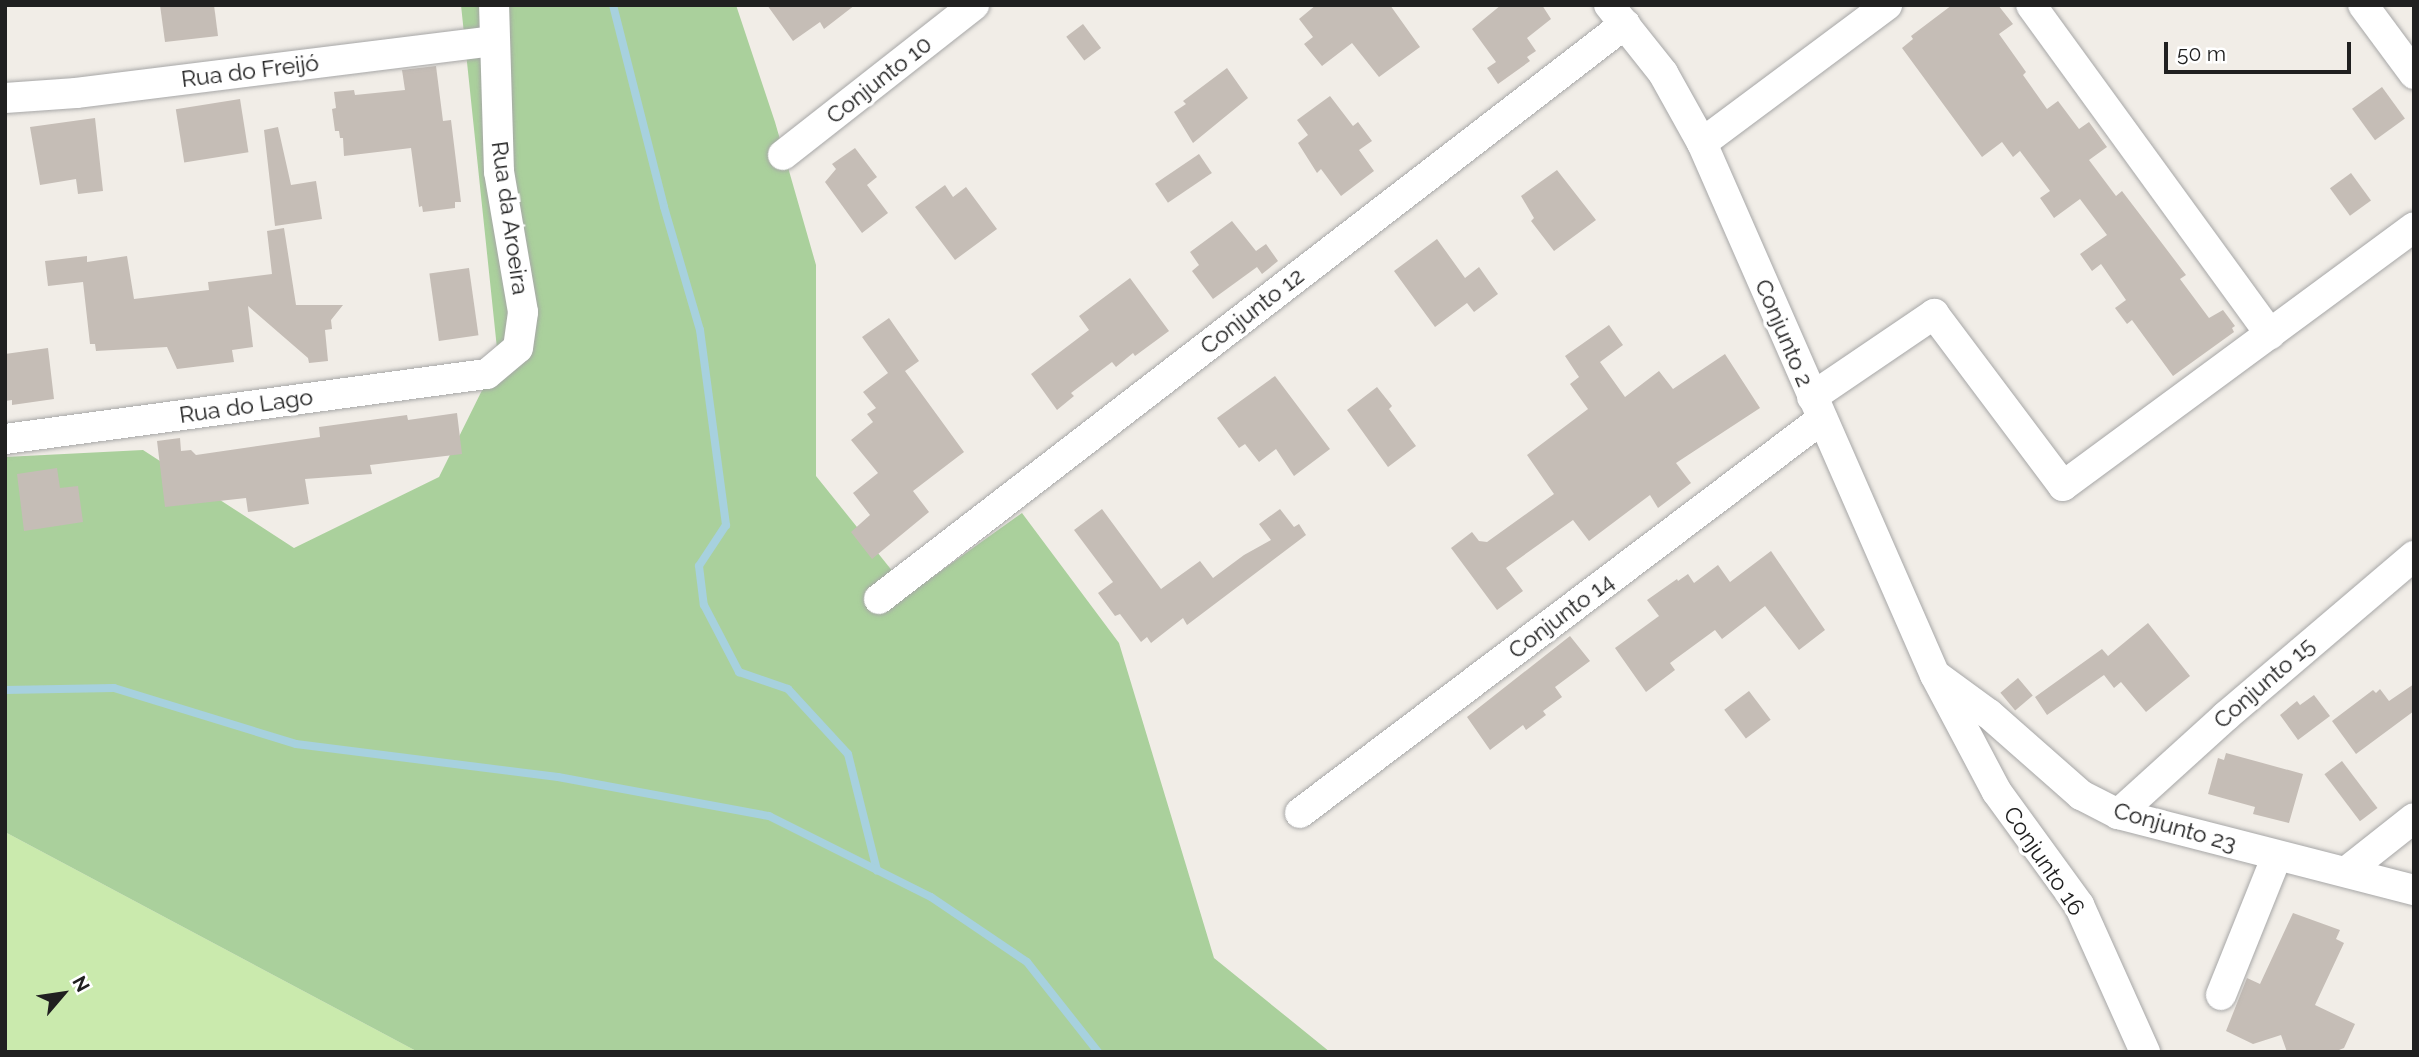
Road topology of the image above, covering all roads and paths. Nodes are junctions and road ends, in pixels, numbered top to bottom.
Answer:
1 (494, 5) edge
2 (974, 5) edge
3 (1887, 5) edge
4 (2031, 5) edge
5 (2363, 5) edge
6 (1617, 15) edge
7 (495, 41) junction
8 (2414, 74) edge
9 (5, 98) edge
10 (1702, 143) junction
11 (783, 155) dead end
12 (2414, 228) edge
13 (2270, 334) junction
14 (487, 374) joint
15 (1817, 408) junction
16 (5, 439) edge
17 (2414, 556) edge
18 (880, 599) dead end
19 (1935, 675) junction
20 (1300, 813) dead end
21 (2118, 814) junction
22 (2414, 818) edge
23 (2277, 856) junction
24 (2347, 871) junction
25 (2414, 890) edge
26 (2221, 995) dead end
27 (2145, 1052) edge

1 - 7 street, Rua da Aroeira
2 - 11 street, Conjunto 10
3 - 10 street
4 - 13 street
5 - 8 street
6 - 10 street, Conjunto 2
6 - 18 street, Conjunto 12
7 - 9 street, Rua do Freijó
7 - 14 street, Rua da Aroeira
10 - 15 street, Conjunto 2
12 - 13 street
13 - 15 street, Conjunto 14
14 - 16 street, Rua do Lago
15 - 19 street, Conjunto 2
15 - 20 street, Conjunto 14
17 - 21 street, Conjunto 15
19 - 21 street, Conjunto 23
19 - 27 street, Conjunto 16
21 - 23 street, Conjunto 23
22 - 24 street
23 - 24 street, Conjunto 23
23 - 26 street
24 - 25 street, Conjunto 23

